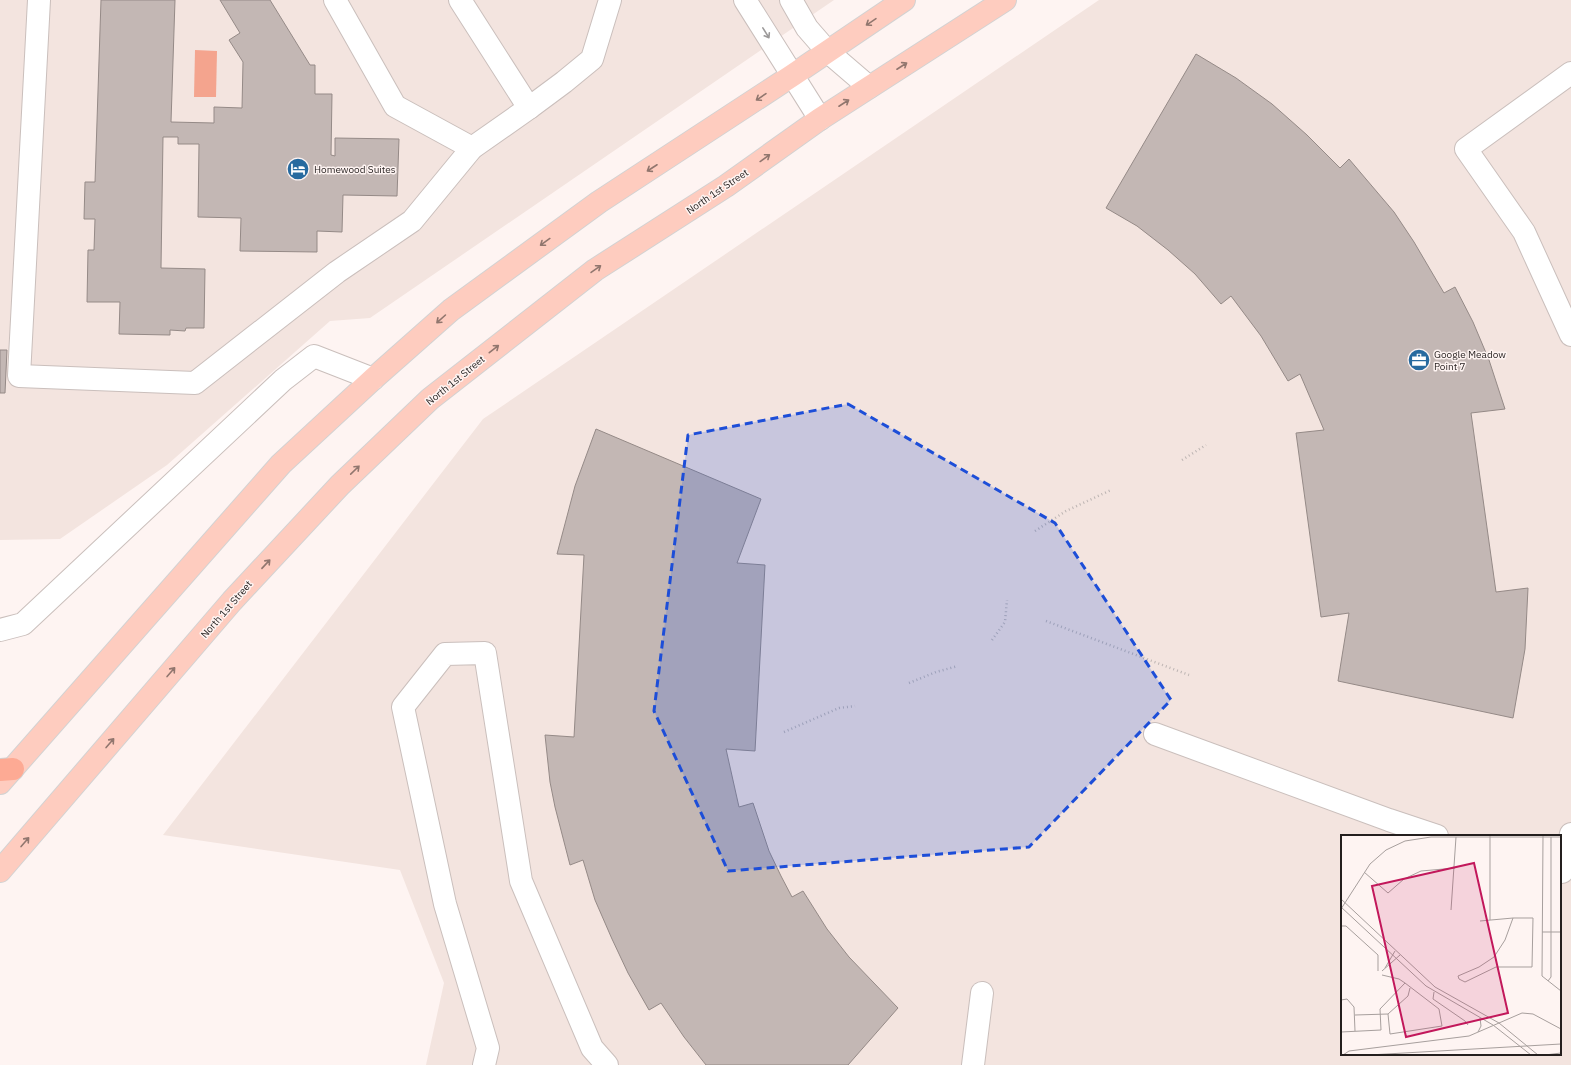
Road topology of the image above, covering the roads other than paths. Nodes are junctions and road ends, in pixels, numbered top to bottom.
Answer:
1 (39, 0) edge
2 (335, 0) edge
3 (460, 0) edge
4 (610, 0) edge
5 (745, 0) edge
6 (791, 0) edge
7 (904, 0) edge
8 (1005, 0) edge
9 (827, 51) junction
10 (1571, 73) edge
11 (793, 75) junction
12 (869, 87) junction
13 (529, 108) junction
14 (820, 119) junction
15 (472, 148) junction
16 (1571, 335) edge
17 (373, 379) junction
18 (0, 630) edge
19 (1155, 734) dead end
20 (4, 774) edge
21 (1571, 834) edge
22 (1434, 835) edge
23 (0, 871) edge
24 (1564, 872) edge
25 (982, 993) dead end
26 (484, 1065) edge
27 (607, 1065) edge
28 (973, 1065) edge

1 - 15 lane
2 - 15 lane
3 - 13 lane
4 - 13 lane
5 -> 11 lane
6 - 9 lane
7 -> 9 main road
12 -> 8 main road, North 1st Street
9 - 11 main road
9 - 12 lane
10 - 16 lane
11 - 14 lane
11 -> 17 main road
14 -> 12 main road, North 1st Street
13 - 15 lane
23 -> 14 main road, North 1st Street
17 - 18 lane
17 - 20 main road
19 - 22 lane
21 - 24 lane
25 - 28 lane
26 - 27 lane

